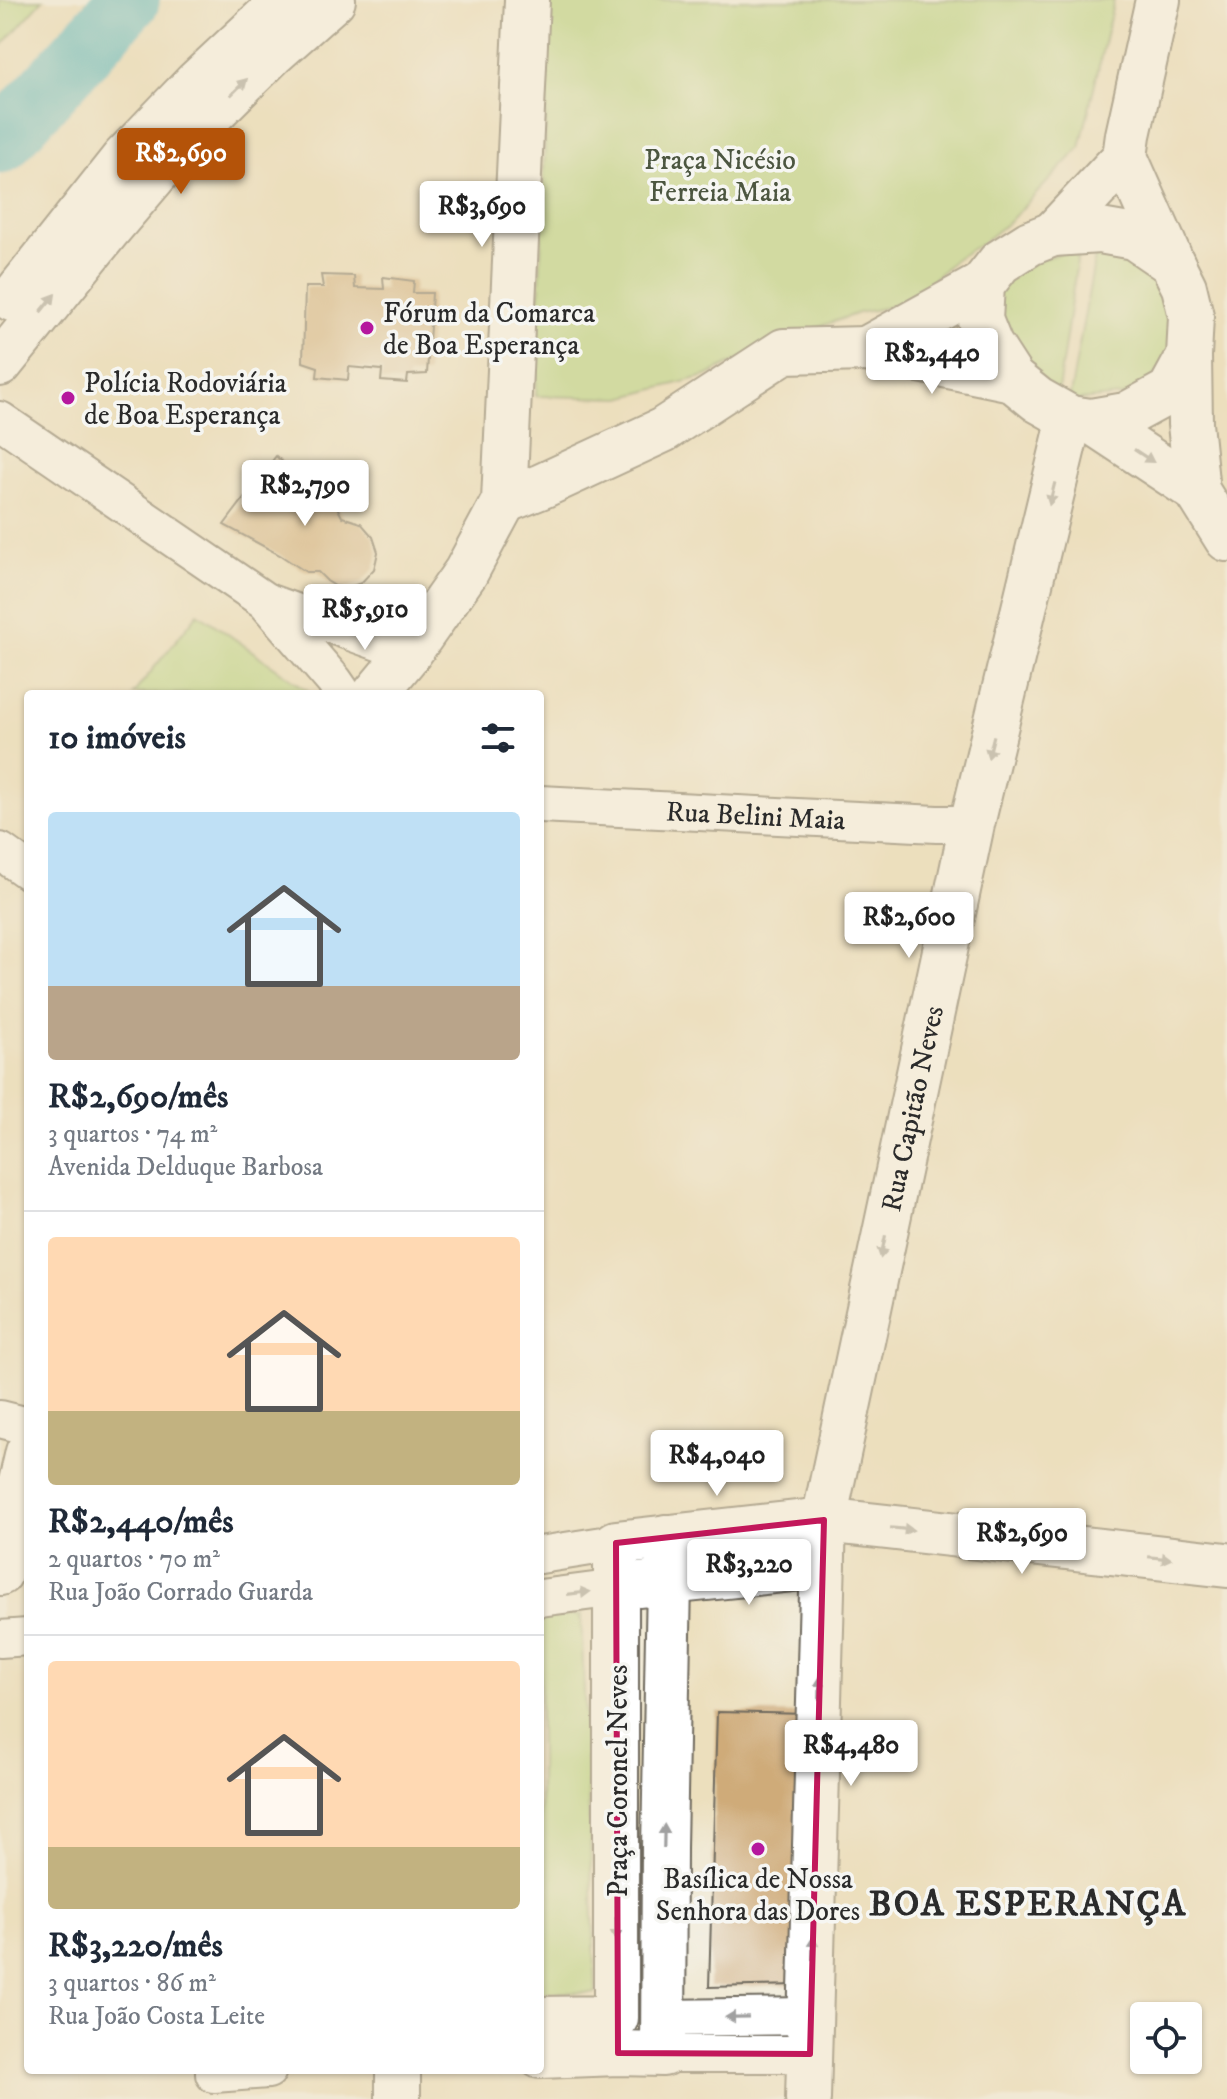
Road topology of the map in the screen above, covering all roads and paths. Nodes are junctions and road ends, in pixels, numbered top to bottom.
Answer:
1 (285, 0) edge
2 (333, 0) edge
3 (527, 0) edge
4 (1158, 0) edge
5 (1125, 157) junction
6 (1053, 234) junction
7 (1172, 263) junction
8 (982, 285) junction
9 (0, 315) edge
10 (866, 349) junction
11 (1189, 356) junction
12 (0, 364) edge
13 (1012, 379) junction
14 (1081, 419) junction
15 (0, 420) edge
16 (1197, 491) junction
17 (504, 501) junction
18 (1227, 539) edge
19 (265, 601) junction
20 (409, 653) junction
21 (340, 690) edge
22 (378, 690) edge
23 (544, 804) edge
24 (972, 824) junction
25 (0, 851) edge
26 (24, 868) edge
27 (0, 1419) edge
28 (24, 1425) edge
29 (24, 1469) edge
30 (824, 1520) junction
31 (666, 1537) junction
32 (616, 1543) junction
33 (544, 1554) edge
34 (1227, 1565) edge
35 (823, 1566) junction
36 (0, 1573) edge
37 (669, 1581) junction
38 (617, 1588) junction
39 (544, 1597) edge
40 (24, 1637) edge
41 (0, 1639) edge
42 (544, 2020) edge
43 (810, 2035) junction
44 (617, 2036) junction
45 (662, 2036) junction
46 (544, 2055) edge
47 (398, 2074) edge
48 (398, 2099) edge
49 (808, 2099) edge

1 - 9 main road
12 -> 2 main road
3 - 17 main road
4 - 5 main road
5 - 6 main road
5 - 7 main road
6 - 7 main road
6 - 8 main road
7 - 11 main road
8 - 10 main road
8 - 13 main road
10 - 13 main road
10 - 17 main road
11 - 14 main road
11 - 16 main road
13 - 14 main road
14 -> 16 main road
14 -> 24 main road, Rua Capitão Neves
15 - 19 street
16 - 18 main road
17 - 20 main road
19 - 20 street
19 - 21 street
20 - 22 main road
23 - 24 street, Rua Belini Maia
24 -> 30 main road, Rua Capitão Neves
25 - 26 street
27 - 28 street
29 - 36 main road
30 - 31 main road
30 -> 34 main road
30 - 35 main road
31 - 32 main road
31 - 37 main road, Praça Coronel Neves
32 - 33 street
32 - 38 main road, Praça Coronel Neves
35 - 37 main road
43 -> 35 main road
37 - 38 main road
45 -> 37 main road, Praça Coronel Neves
39 -> 38 street
38 -> 44 main road, Praça Coronel Neves
40 - 41 street
42 - 44 main road
43 - 45 street
43 - 49 main road
44 - 45 main road
44 - 46 main road
47 - 48 main road

